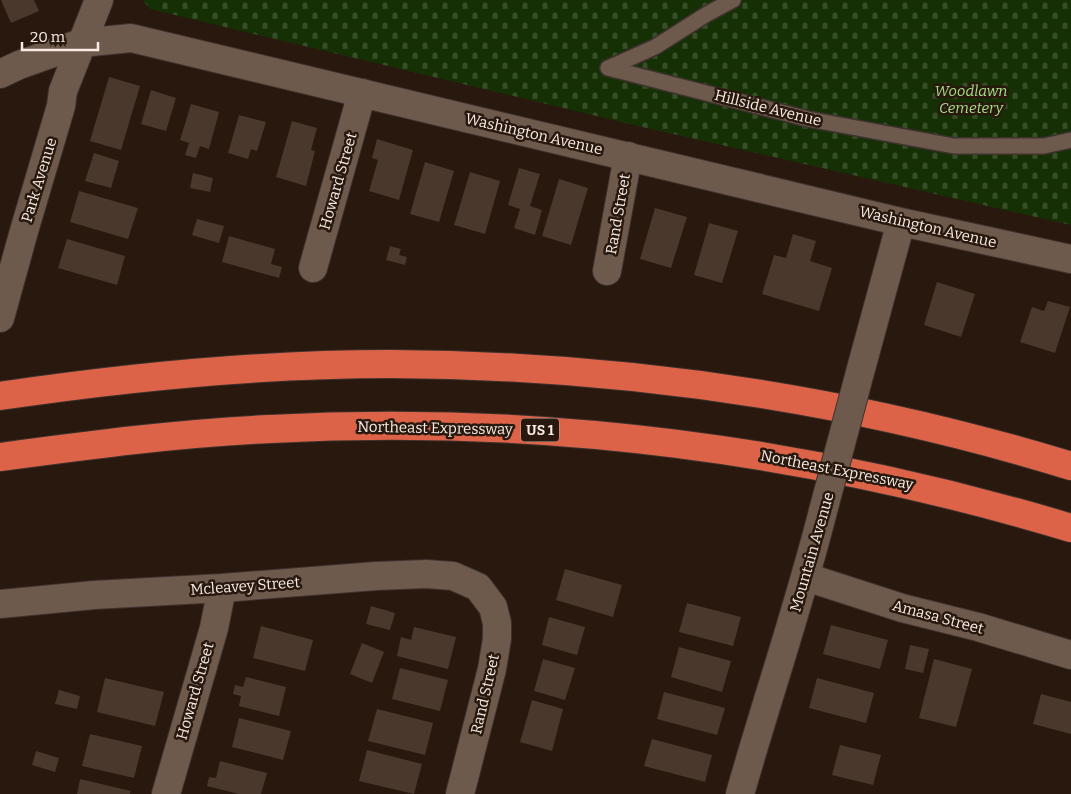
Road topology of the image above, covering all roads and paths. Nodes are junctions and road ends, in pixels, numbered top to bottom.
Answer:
1 (98, 0) edge
2 (733, 0) edge
3 (81, 43) junction
4 (0, 74) edge
5 (362, 93) junction
6 (1071, 140) edge
7 (628, 156) junction
8 (901, 222) junction
9 (1071, 259) edge
10 (313, 268) dead end
11 (607, 272) dead end
12 (0, 318) edge
13 (0, 396) edge
14 (0, 457) edge
15 (1071, 466) edge
16 (1071, 528) edge
17 (806, 578) junction
18 (222, 588) junction
19 (484, 595) joint
20 (0, 604) edge
21 (1071, 655) edge
22 (166, 794) edge
23 (460, 794) edge
24 (740, 794) edge

1 - 3 street, Park Avenue
2 - 6 lane, Hillside Avenue
3 - 4 street, Washington Avenue
3 - 5 street, Washington Avenue
3 - 12 street, Park Avenue
5 - 7 street, Washington Avenue
5 - 10 street, Howard Street
7 - 8 street, Washington Avenue
7 - 11 street, Rand Street
8 - 9 street, Washington Avenue
8 - 17 street, Mountain Avenue, bridge
13 - 15 highway
14 - 16 highway, Northeast Expressway / US 1
17 - 21 street, Amasa Street
17 - 24 street, Mountain Avenue
18 - 19 street, Mcleavey Street
18 - 20 street, Mcleavey Street
18 - 22 street, Howard Street
19 - 23 street, Rand Street

